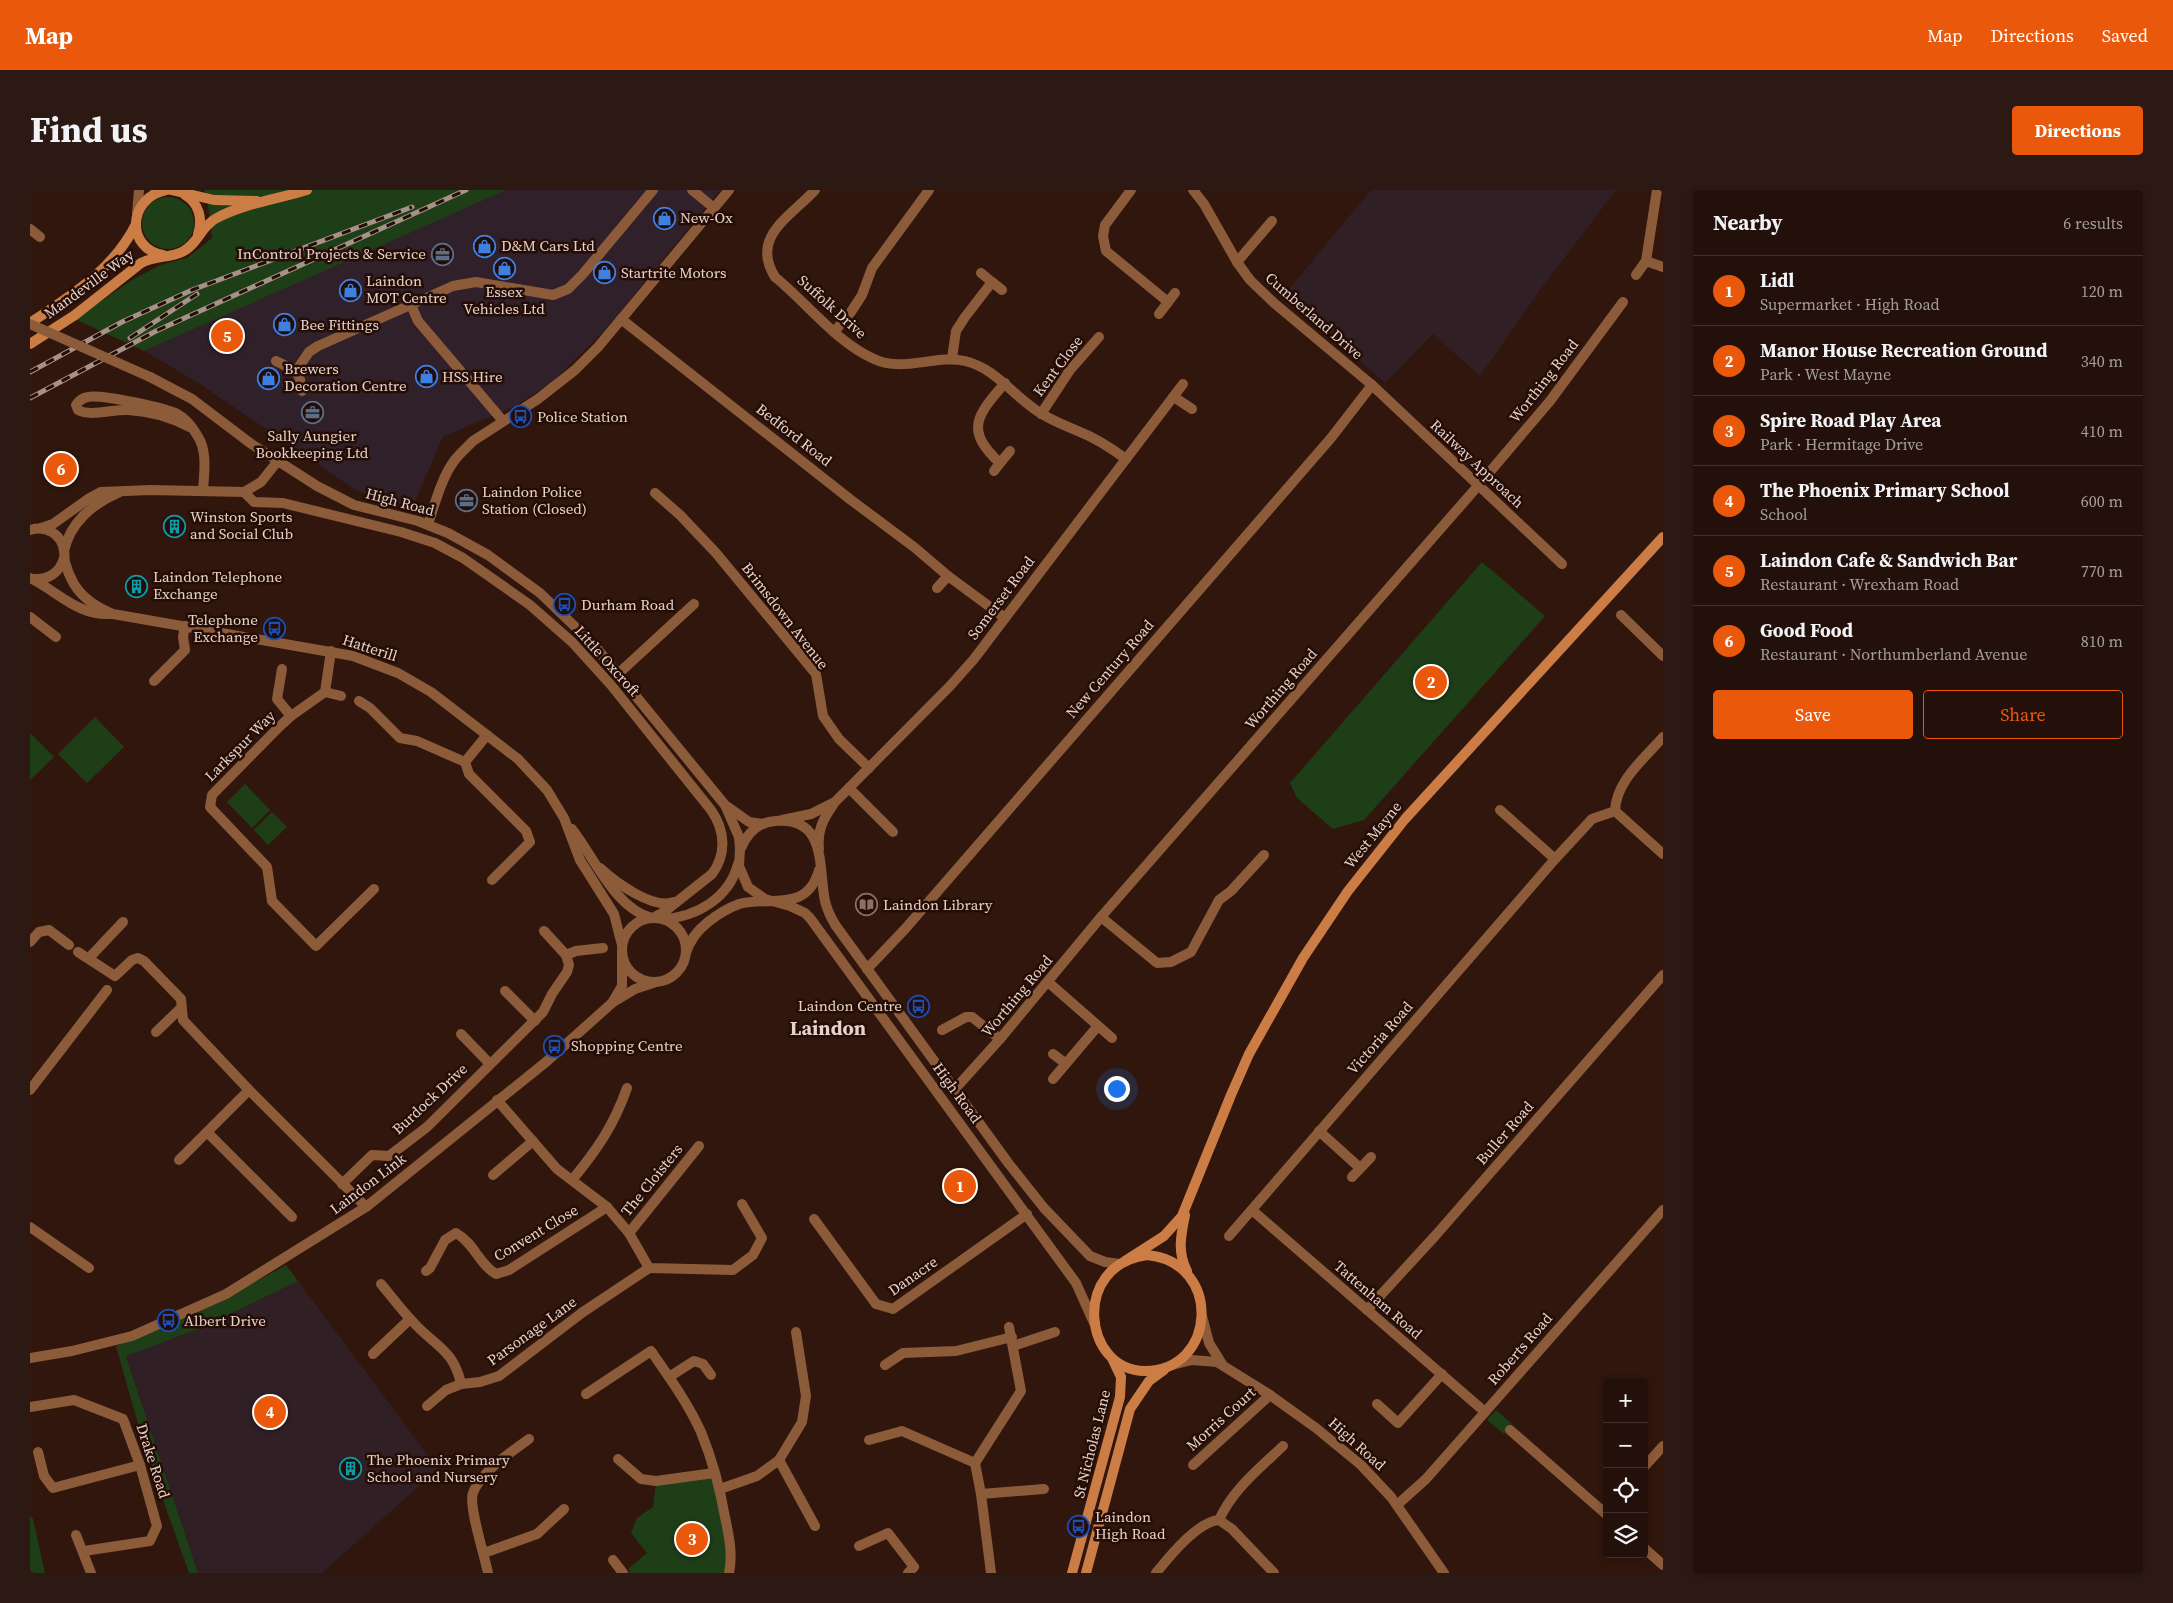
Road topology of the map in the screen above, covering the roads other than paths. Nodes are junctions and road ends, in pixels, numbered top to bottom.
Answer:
1 (139, 190) edge
2 (166, 190) edge
3 (170, 190) edge
4 (308, 190) edge
5 (653, 190) edge
6 (692, 190) edge
7 (729, 190) edge
8 (815, 190) edge
9 (929, 190) edge
10 (1131, 190) edge
11 (1193, 190) edge
12 (1657, 190) edge
13 (177, 191) edge
14 (275, 199) junction
15 (714, 208) junction
16 (137, 219) junction
17 (1272, 221) dead end
18 (30, 229) edge
19 (40, 237) dead end
20 (198, 237) junction
21 (169, 255) junction
22 (1646, 261) junction
23 (1238, 262) junction
24 (1663, 267) edge
25 (981, 273) dead end
26 (1636, 275) dead end
27 (992, 282) junction
28 (1002, 290) dead end
29 (1175, 293) dead end
30 (1168, 302) junction
31 (1623, 302) dead end
32 (411, 305) junction
33 (1159, 314) dead end
34 (620, 319) junction
35 (30, 324) edge
36 (834, 332) junction
37 (1099, 337) dead end
38 (30, 344) edge
39 (952, 358) junction
40 (276, 362) dead end
41 (296, 371) junction
42 (1005, 383) junction
43 (1183, 384) dead end
44 (1372, 385) junction
45 (302, 391) dead end
46 (1174, 396) junction
47 (1192, 409) dead end
48 (1041, 414) junction
49 (504, 422) junction
50 (192, 428) junction
51 (1010, 452) dead end
52 (1126, 459) junction
53 (277, 462) junction
54 (1477, 486) junction
55 (123, 491) junction
56 (203, 491) junction
57 (244, 492) junction
58 (655, 493) dead end
59 (428, 524) junction
60 (34, 528) edge
61 (1663, 537) edge
62 (64, 554) junction
63 (1562, 564) dead end
64 (948, 576) junction
65 (30, 577) edge
66 (937, 588) dead end
67 (694, 604) dead end
68 (113, 614) junction
69 (1621, 615) dead end
70 (30, 618) edge
71 (1005, 618) junction
72 (185, 626) junction
73 (56, 637) dead end
74 (331, 651) junction
75 (1663, 656) edge
76 (282, 669) dead end
77 (619, 674) junction
78 (154, 681) dead end
79 (325, 692) junction
80 (341, 696) dead end
81 (359, 701) dead end
82 (291, 716) junction
83 (487, 735) junction
84 (1663, 737) edge
85 (466, 762) junction
86 (869, 768) junction
87 (849, 788) junction
88 (834, 802) junction
89 (725, 804) junction
90 (1500, 810) dead end
91 (1614, 811) junction
92 (564, 818) junction
93 (782, 820) junction
94 (763, 824) junction
95 (893, 832) dead end
96 (740, 849) junction
97 (819, 849) junction
98 (1663, 854) edge
99 (1264, 855) dead end
100 (1555, 859) junction
101 (739, 862) junction
102 (597, 865) junction
103 (820, 866) junction
104 (492, 880) dead end
105 (374, 889) dead end
106 (683, 898) junction
107 (774, 902) junction
108 (1101, 917) junction
109 (657, 919) junction
110 (123, 922) dead end
111 (544, 931) dead end
112 (31, 938) edge
113 (603, 948) dead end
114 (622, 949) junction
115 (566, 955) junction
116 (686, 956) junction
117 (89, 958) junction
118 (867, 969) junction
119 (1663, 975) edge
120 (656, 982) junction
121 (1048, 982) junction
122 (107, 990) dead end
123 (505, 991) dead end
124 (612, 1003) junction
125 (181, 1008) junction
126 (944, 1016) dead end
127 (535, 1021) junction
128 (952, 1024) junction
129 (1097, 1027) junction
130 (942, 1030) dead end
131 (156, 1032) dead end
132 (461, 1034) dead end
133 (1112, 1038) dead end
134 (1000, 1039) junction
135 (1053, 1054) dead end
136 (1065, 1063) junction
137 (490, 1064) junction
138 (1054, 1079) dead end
139 (627, 1088) dead end
140 (955, 1089) junction
141 (30, 1090) edge
142 (249, 1090) junction
143 (497, 1100) junction
144 (1319, 1131) junction
145 (208, 1133) junction
146 (533, 1141) junction
147 (699, 1146) dead end
148 (1371, 1157) dead end
149 (179, 1160) dead end
150 (1360, 1168) junction
151 (493, 1175) dead end
152 (1352, 1177) dead end
153 (572, 1180) junction
154 (342, 1184) junction
155 (742, 1204) dead end
156 (366, 1207) junction
157 (607, 1207) junction
158 (1187, 1207) junction
159 (1252, 1210) junction
160 (1663, 1210) edge
161 (1027, 1214) junction
162 (292, 1217) dead end
163 (814, 1219) dead end
164 (30, 1227) edge
165 (629, 1233) junction
166 (1228, 1236) dead end
167 (1122, 1262) junction
168 (89, 1268) dead end
169 (649, 1268) junction
170 (426, 1271) dead end
171 (1188, 1272) junction
172 (381, 1284) dead end
173 (1367, 1310) junction
174 (1202, 1313) junction
175 (410, 1319) junction
176 (1095, 1324) junction
177 (796, 1332) dead end
178 (1055, 1332) dead end
179 (1012, 1336) junction
180 (1108, 1352) junction
181 (373, 1354) dead end
182 (30, 1358) edge
183 (885, 1365) dead end
184 (1223, 1365) junction
185 (1169, 1366) junction
186 (1442, 1374) junction
187 (711, 1375) dead end
188 (669, 1377) junction
189 (461, 1384) junction
190 (586, 1394) dead end
191 (1270, 1394) junction
192 (1377, 1404) dead end
193 (427, 1406) dead end
194 (30, 1407) edge
195 (1485, 1412) junction
196 (1510, 1430) dead end
197 (529, 1438) dead end
198 (869, 1440) dead end
199 (1283, 1446) dead end
200 (1663, 1446) edge
201 (38, 1452) dead end
202 (618, 1459) dead end
203 (780, 1460) junction
204 (975, 1462) junction
205 (1648, 1463) edge
206 (140, 1465) junction
207 (1193, 1465) dead end
208 (714, 1473) junction
209 (720, 1489) junction
210 (1044, 1489) dead end
211 (982, 1494) junction
212 (1397, 1505) junction
213 (564, 1509) dead end
214 (1603, 1509) edge
215 (1219, 1520) junction
216 (815, 1526) dead end
217 (76, 1535) dead end
218 (859, 1546) dead end
219 (84, 1551) junction
220 (1648, 1552) edge
221 (484, 1553) junction
222 (613, 1560) dead end
223 (1663, 1565) edge
224 (91, 1573) edge
225 (488, 1573) edge
226 (623, 1573) edge
227 (729, 1573) edge
228 (908, 1573) edge
229 (991, 1573) edge
230 (1072, 1573) edge
231 (1086, 1573) edge
232 (1156, 1573) edge
233 (1274, 1573) edge
234 (1444, 1573) edge

1 - 16 street
2 - 16 main road, Mandeville Way
3 - 13 main road, Mandeville Way
4 - 14 main road, Mandeville Way
5 - 32 street
6 - 15 street
7 - 15 street
8 - 36 street, Suffolk Drive
9 - 36 street
10 - 30 street
11 - 23 street, Cumberland Drive
12 - 22 street
13 - 14 main road, Mandeville Way
13 - 20 main road
14 - 20 main road, Mandeville Way
15 - 34 street
16 - 21 main road, Mandeville Way
16 - 35 main road, Mandeville Way
17 - 23 street
18 - 19 street
20 - 21 main road, Mandeville Way
21 - 38 main road, Mandeville Way
22 - 24 street
22 - 26 street
23 - 44 street, Cumberland Drive
25 - 27 street
27 - 28 street
27 - 39 street
29 - 30 street
30 - 33 street
31 - 54 street, Worthing Road
32 - 41 street
32 - 49 street
34 - 49 street
34 - 64 street, Bedford Road
35 - 53 street, High Road, bridge
36 - 39 street, Suffolk Drive
37 - 48 street, Kent Close
39 - 42 street, Suffolk Drive
40 - 41 street
41 - 45 street
42 - 48 street, Suffolk Drive
42 - 51 street
43 - 46 street, Somerset Road
44 - 54 street, Railway Approach
44 - 118 street, New Century Road
46 - 47 street
46 - 52 street, Somerset Road
48 - 52 street, Suffolk Drive
49 - 59 street
50 - 50 street
50 - 56 street
52 - 71 street, Somerset Road
53 - 57 street
53 - 59 street, High Road
54 - 63 street, Railway Approach
54 - 108 street, Worthing Road
55 - 56 street, Little Oxcroft
55 - 60 street, Little Oxcroft
55 - 62 street
56 - 57 street, Little Oxcroft
57 - 106 street, Little Oxcroft
58 - 86 street, Brimsdown Avenue
59 - 77 street, High Road
60 - 62 street, Hatterill
61 - 158 main road, West Mayne
62 - 65 street, Hatterill
62 - 68 street, Hatterill
64 - 66 street
64 - 71 street, Bedford Road
65 - 68 street, Hatterill
67 - 77 street
68 - 72 street, Hatterill
69 - 75 street
70 - 73 street
71 - 86 street, Somerset Road
72 - 74 street, Hatterill
72 - 78 street
74 - 79 street
74 - 83 street, Hatterill
76 - 82 street, Larkspur Way
77 - 89 street, High Road
79 - 80 street
79 - 82 street, Larkspur Way
81 - 85 street
82 - 105 street, Larkspur Way
83 - 85 street
83 - 92 street, Hatterill
84 - 91 street
85 - 104 street
86 - 87 street, Somerset Road
87 - 88 street, Somerset Road
87 - 95 street
88 - 93 street, Somerset Road
88 - 97 street, Somerset Road
89 - 94 street, High Road
89 - 96 street, High Road
90 - 100 street
91 - 98 street
91 - 100 street, Victoria Road
92 - 102 street, Hatterill
92 - 114 street, Hatterill
93 - 94 street
93 - 97 street
94 - 96 street
96 - 101 street, High Road
97 - 103 street, High Road
99 - 108 street
100 - 144 street, Victoria Road
101 - 107 street, High Road
101 - 109 street
102 - 106 street, Little Oxcroft
102 - 109 street, Hatterill
103 - 107 street, High Road
103 - 118 street, High Road
106 - 109 street, Little Oxcroft
107 - 116 street
107 - 161 street, High Road
108 - 121 street, Worthing Road
109 - 114 street
109 - 116 street
110 - 117 street
111 - 115 street
112 - 117 street
113 - 115 street
114 - 120 street
114 - 124 street, Laindon Link
115 - 127 street, Burdock Drive
116 - 120 street
117 - 125 street
118 - 140 street, High Road
119 - 173 street, Buller Road
120 - 124 street
121 - 129 street
121 - 134 street, Worthing Road
122 - 141 street
123 - 127 street
124 - 143 street, Laindon Link
125 - 131 street
125 - 142 street
126 - 128 street
127 - 137 street, Burdock Drive
128 - 130 street
128 - 134 street
129 - 133 street
129 - 136 street
132 - 137 street, Burdock Drive
134 - 140 street, Worthing Road
135 - 136 street
136 - 138 street
137 - 154 street, Burdock Drive
139 - 153 street
140 - 167 street, High Road
142 - 145 street
142 - 154 street
143 - 146 street
143 - 156 street, Laindon Link
144 - 150 street
144 - 159 street, Victoria Road
145 - 149 street
145 - 162 street
146 - 151 street
146 - 153 street
147 - 165 street, The Cloisters
148 - 150 street
150 - 152 street
153 - 157 street
154 - 156 street
155 - 169 street
156 - 182 street, Laindon Link
157 - 165 street
157 - 170 street, Convent Close
158 - 167 main road, West Mayne
158 - 171 main road, West Mayne
159 - 166 street, Victoria Road
159 - 173 street, Tattenham Road
160 - 195 street, Roberts Road
161 - 163 street, Danacre
161 - 176 street, High Road
164 - 168 street
165 - 169 street
167 - 171 main road
167 - 176 main road
169 - 189 street, Parsonage Lane
171 - 174 main road
172 - 175 street
173 - 186 street, Tattenham Road
174 - 184 street, High Road
174 - 185 main road
175 - 181 street
175 - 189 street
176 - 180 main road
177 - 203 street
178 - 179 street
179 - 183 street
179 - 204 street
180 - 185 main road
180 - 230 main road, St Nicholas Lane
184 - 185 street, High Road
184 - 191 street, High Road
185 - 231 main road, St Nicholas Lane
186 - 192 street
186 - 195 street, Tattenham Road
187 - 188 street
188 - 190 street
188 - 208 street
189 - 193 street, Parsonage Lane
191 - 207 street, Morris Court
191 - 212 street, High Road
194 - 206 street, Drake Road
195 - 212 street, Roberts Road
196 - 214 street
197 - 221 street
198 - 204 street
199 - 215 street
200 - 205 street
201 - 206 street
202 - 208 street
203 - 209 street
203 - 216 street
204 - 211 street
206 - 219 street, Drake Road
208 - 209 street
209 - 227 street
210 - 211 street
211 - 229 street
212 - 234 street, High Road
213 - 221 street
215 - 232 street
215 - 233 street
217 - 219 street
218 - 228 street
219 - 224 street
220 - 223 street
221 - 225 street
222 - 226 street

